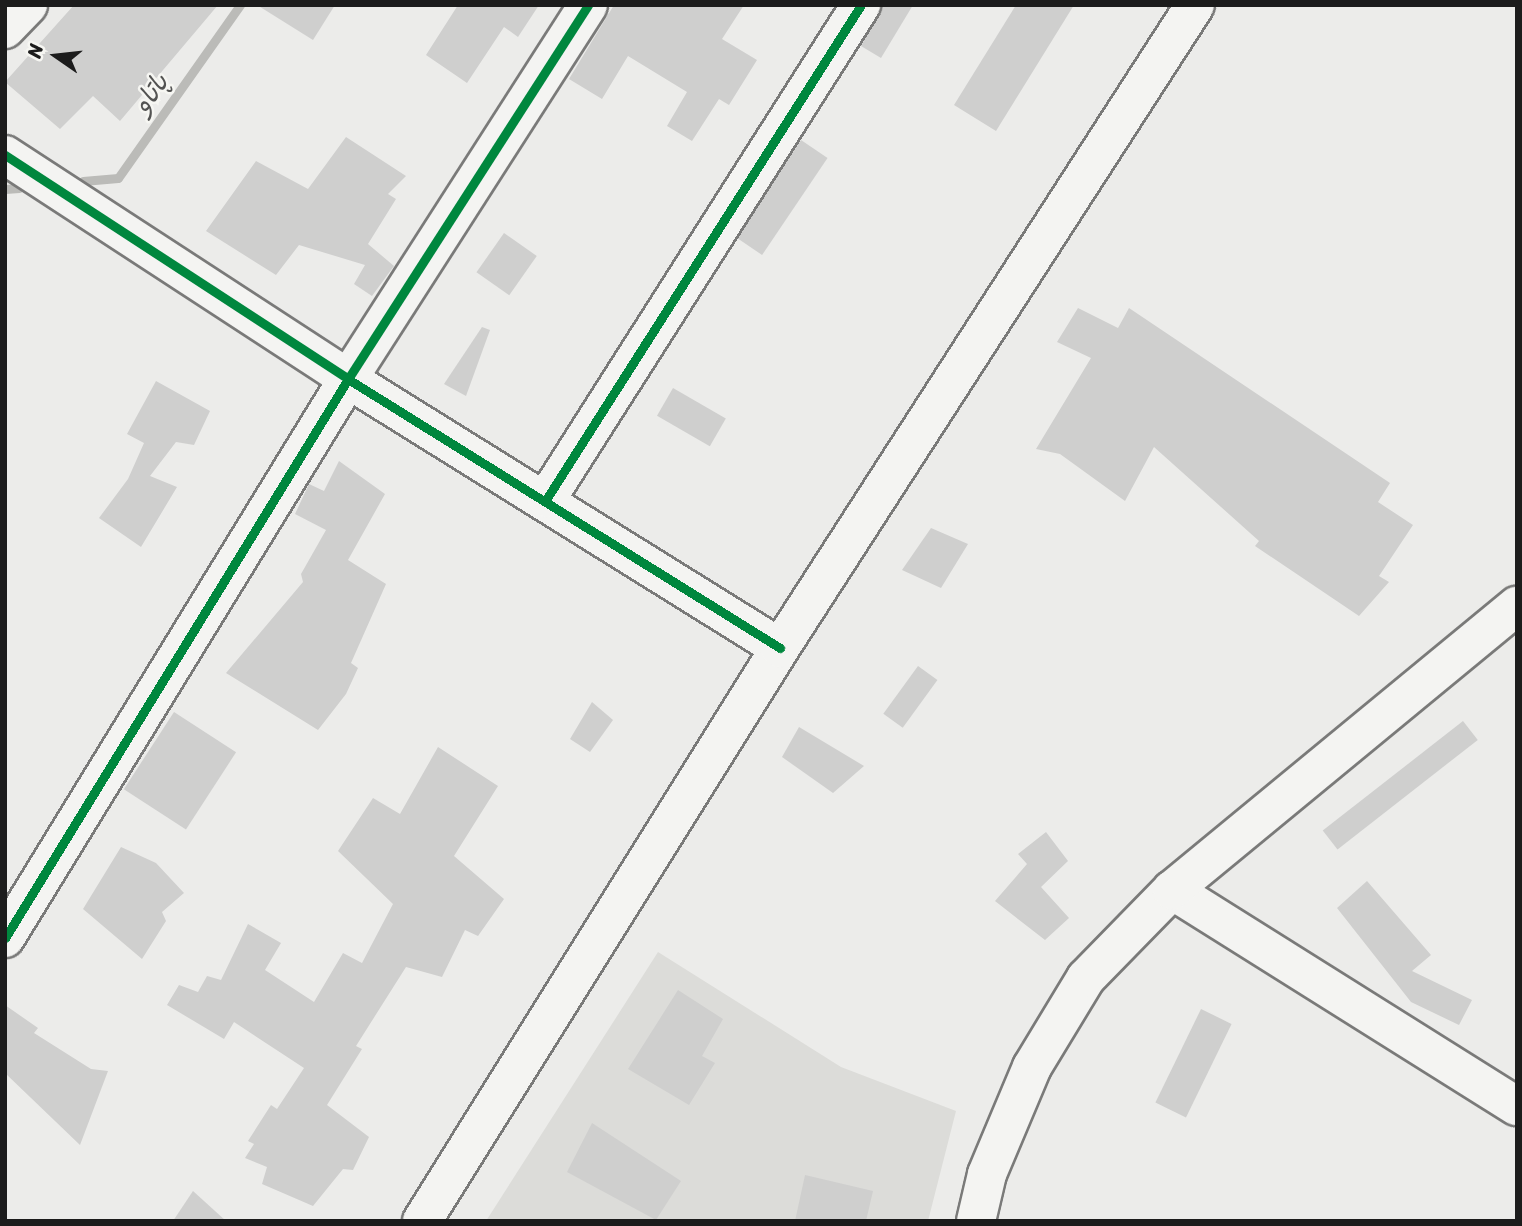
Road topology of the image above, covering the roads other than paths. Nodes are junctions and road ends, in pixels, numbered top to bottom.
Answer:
1 (28, 5) edge
2 (588, 5) edge
3 (861, 5) edge
4 (1195, 5) edge
5 (5, 29) edge
6 (5, 155) edge
7 (348, 379) junction
8 (547, 498) junction
9 (1517, 606) edge
10 (779, 648) junction
11 (1172, 890) junction
12 (5, 938) edge
13 (1517, 1106) edge
14 (422, 1221) edge
15 (976, 1221) edge

1 - 5 street
2 - 7 street
3 - 8 street
4 - 10 street
6 - 7 street
7 - 8 street
7 - 12 street
8 - 10 street
9 - 11 street
10 - 14 street
11 - 13 street
11 - 15 street

